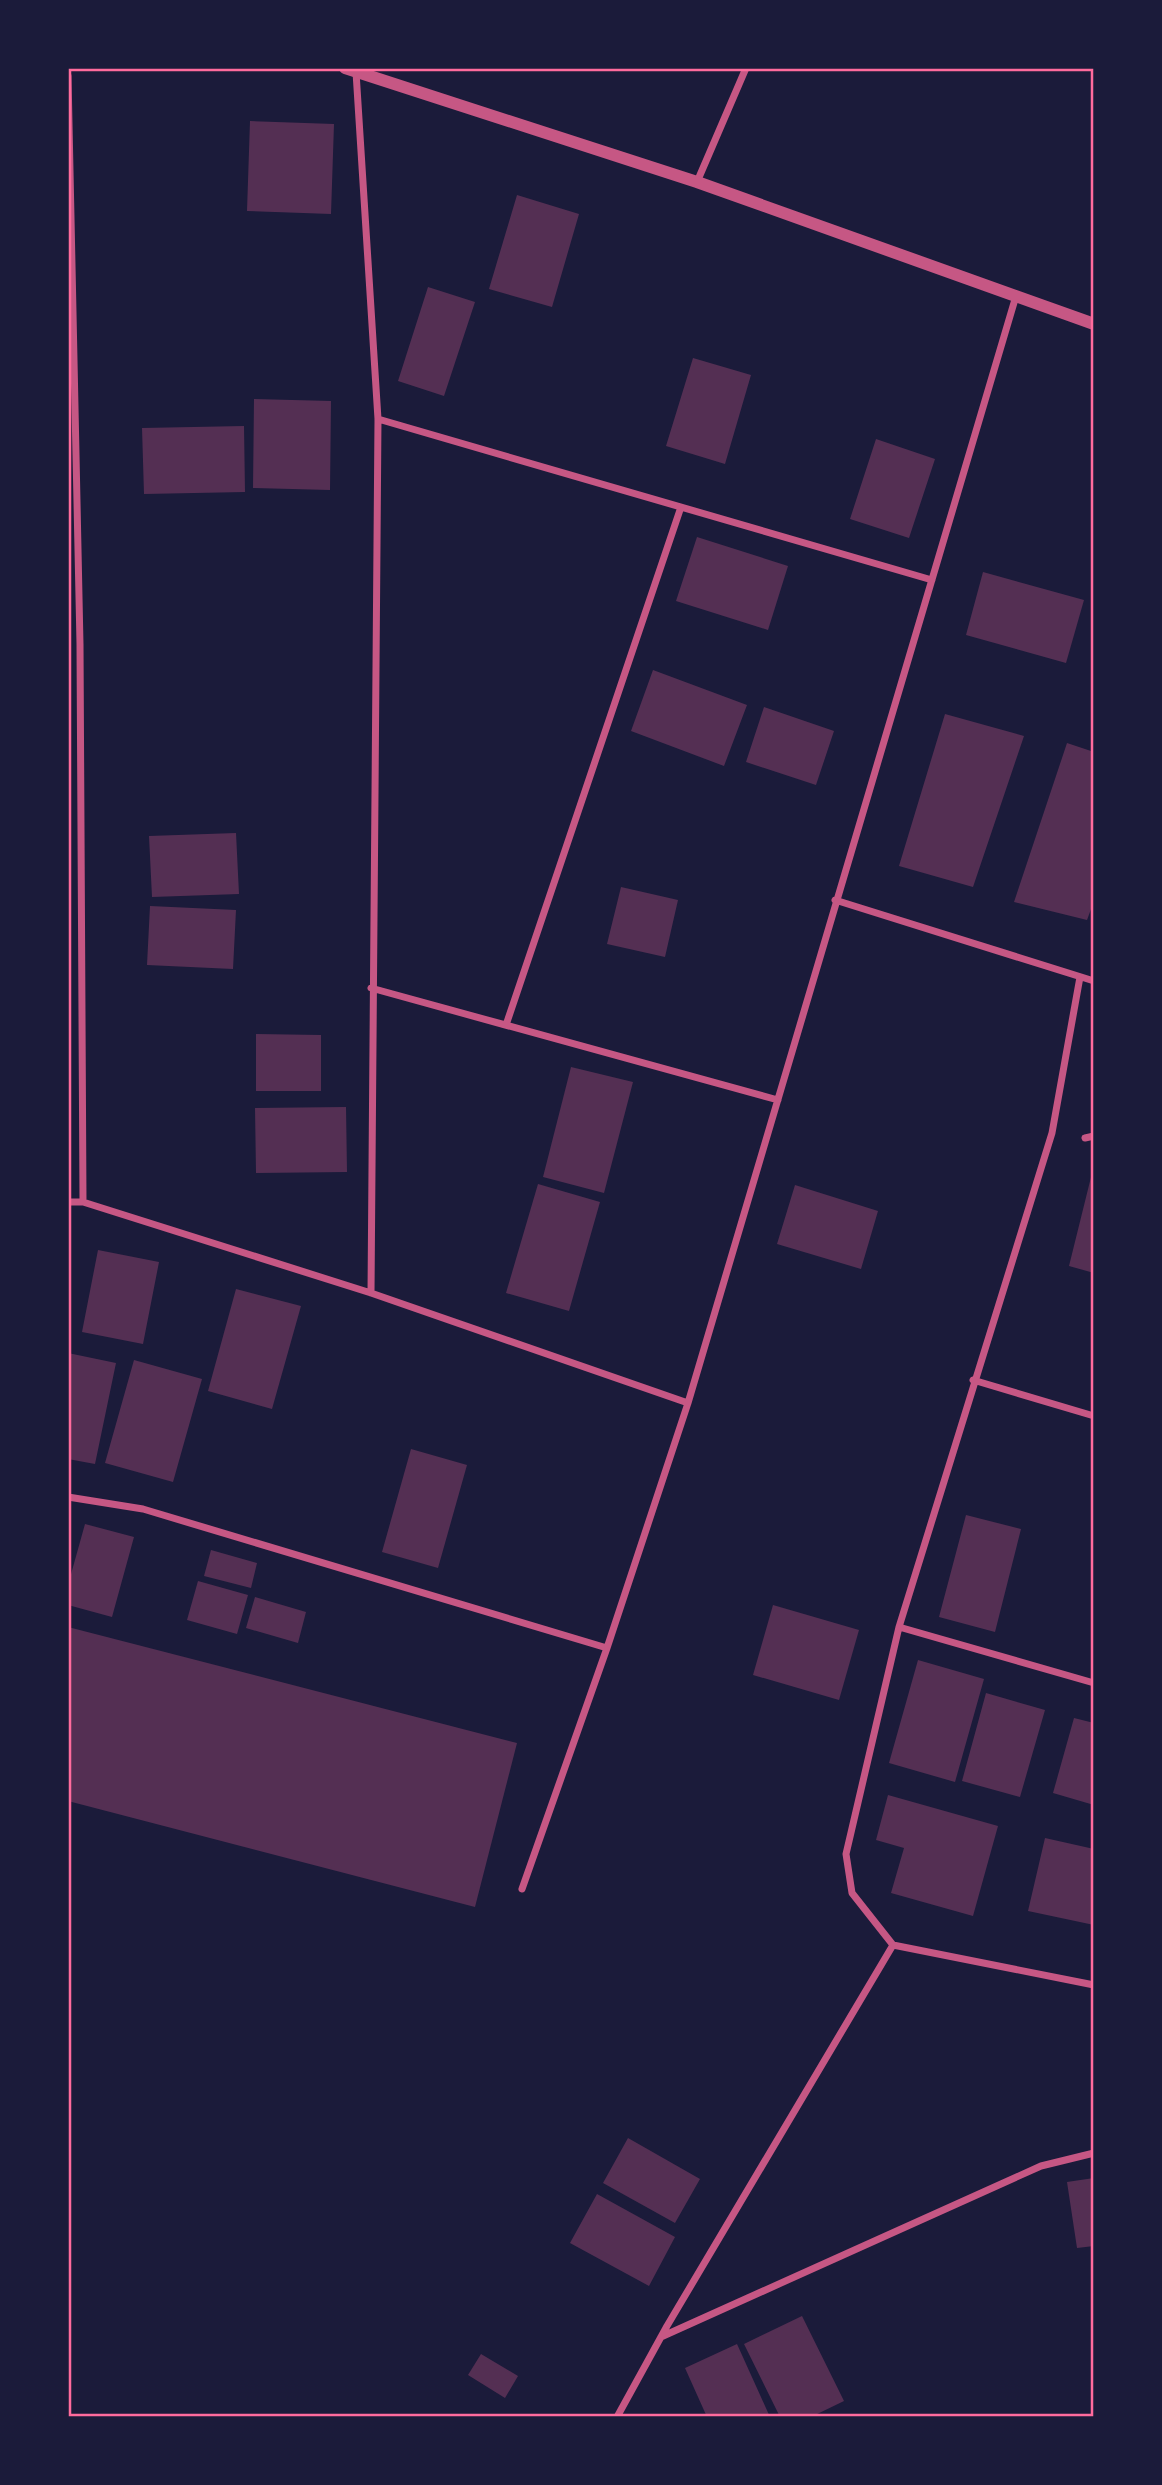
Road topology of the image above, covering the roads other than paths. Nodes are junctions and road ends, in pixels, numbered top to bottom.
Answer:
1 (747, 68) edge
2 (350, 70) edge
3 (68, 76) edge
4 (697, 182) junction
5 (1016, 296) junction
6 (1094, 324) edge
7 (377, 419) junction
8 (681, 506) junction
9 (932, 580) junction
10 (835, 900) junction
11 (1080, 977) junction
12 (1094, 981) edge
13 (371, 988) junction
14 (506, 1025) junction
15 (778, 1100) junction
16 (1094, 1136) edge
17 (1085, 1138) dead end
18 (68, 1202) edge
19 (83, 1202) junction
20 (371, 1293) junction
21 (973, 1380) junction
22 (688, 1403) junction
23 (1094, 1416) edge
24 (68, 1497) edge
25 (899, 1627) junction
26 (607, 1648) junction
27 (1094, 1684) edge
28 (522, 1889) dead end
29 (893, 1945) junction
30 (1094, 1985) edge
31 (1094, 2153) edge
32 (660, 2337) junction
33 (617, 2417) edge

1 - 4 street
2 - 4 street
2 - 7 street
3 - 19 street
4 - 5 street
5 - 6 street
5 - 9 street
7 - 8 street
7 - 13 street
8 - 9 street
8 - 14 street
9 - 10 street
10 - 11 street
10 - 15 street
11 - 12 street
11 - 21 street
13 - 14 street
13 - 20 street
14 - 15 street
15 - 22 street
16 - 17 street
18 - 19 street
19 - 20 street
20 - 22 street
21 - 23 street
21 - 25 street
22 - 26 street
24 - 26 street
25 - 27 street
25 - 29 street
26 - 28 street
29 - 30 street
29 - 32 street
31 - 32 street
32 - 33 street

